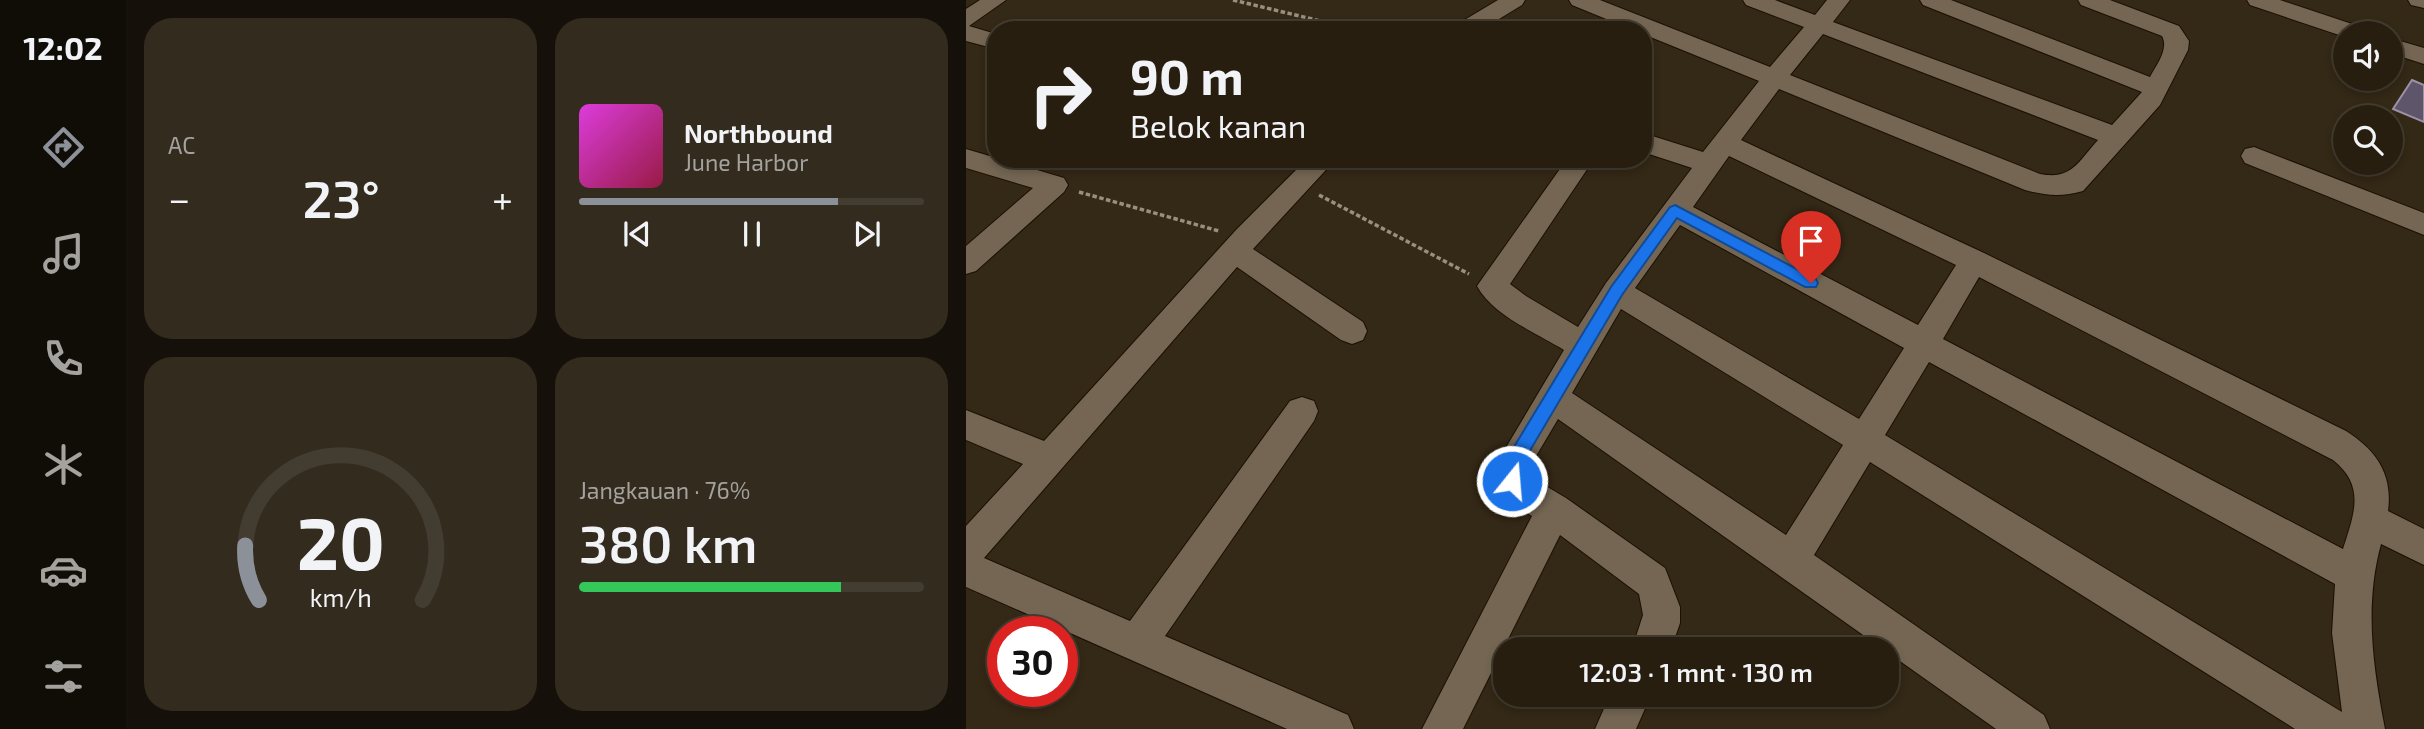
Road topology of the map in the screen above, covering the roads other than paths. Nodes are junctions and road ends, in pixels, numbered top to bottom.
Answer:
1 (995, 0) edge
2 (1514, 0) edge
3 (1580, 0) edge
4 (1754, 0) edge
5 (1839, 0) edge
6 (1931, 0) edge
7 (2089, 0) edge
8 (2258, 0) edge
9 (966, 20) edge
10 (1479, 21) edge
11 (1632, 21) edge
12 (1819, 25) junction
13 (2333, 25) edge
14 (1652, 29) edge
15 (966, 33) edge
16 (987, 39) edge
17 (2403, 49) edge
18 (2424, 56) edge
19 (1775, 78) junction
20 (2156, 88) junction
21 (2117, 137) junction
22 (1652, 143) edge
23 (1717, 153) junction
24 (2254, 156) dead end
25 (969, 162) edge
26 (987, 167) edge
27 (991, 168) edge
28 (1314, 168) edge
29 (1575, 168) edge
30 (1675, 211) junction
31 (2424, 224) edge
32 (1241, 244) junction
33 (1974, 261) junction
34 (966, 263) edge
35 (1616, 291) junction
36 (1352, 331) dead end
37 (1924, 344) junction
38 (1583, 346) junction
39 (1552, 397) junction
40 (1302, 411) dead end
41 (966, 425) edge
42 (1864, 440) junction
43 (1050, 459) junction
44 (1553, 510) junction
45 (2370, 520) junction
46 (2424, 548) edge
47 (966, 552) edge
48 (1791, 560) junction
49 (966, 569) edge
50 (2355, 575) junction
51 (1657, 637) edge
52 (1138, 643) junction
53 (1625, 707) edge
54 (1334, 729) edge
55 (1442, 729) edge
56 (1615, 729) edge
57 (2031, 729) edge
58 (2332, 729) edge
59 (2365, 729) edge

1 - 9 street
2 - 10 street
3 - 11 street
4 - 12 street
5 - 12 street
6 - 20 street
7 - 20 street
8 - 13 street
12 - 19 street
12 - 21 street
14 - 19 street
15 - 16 street
17 - 18 street
19 - 21 street
19 - 23 street
20 - 21 street
22 - 23 street
23 - 30 street
23 - 33 street
24 - 31 street
25 - 26 street
27 - 34 street
28 - 32 street
29 - 38 street
30 - 35 street
30 - 37 street
32 - 36 street
32 - 43 street
33 - 37 street
33 - 45 street
35 - 38 street
35 - 42 street
37 - 42 street
37 - 50 street
38 - 39 street
39 - 44 street
39 - 48 street
40 - 52 street
41 - 43 street
42 - 48 street
42 - 58 street
43 - 47 street
44 - 51 street
44 - 55 street
45 - 46 street
45 - 50 street
48 - 57 street
49 - 52 street
50 - 59 street
52 - 54 street
53 - 56 street

